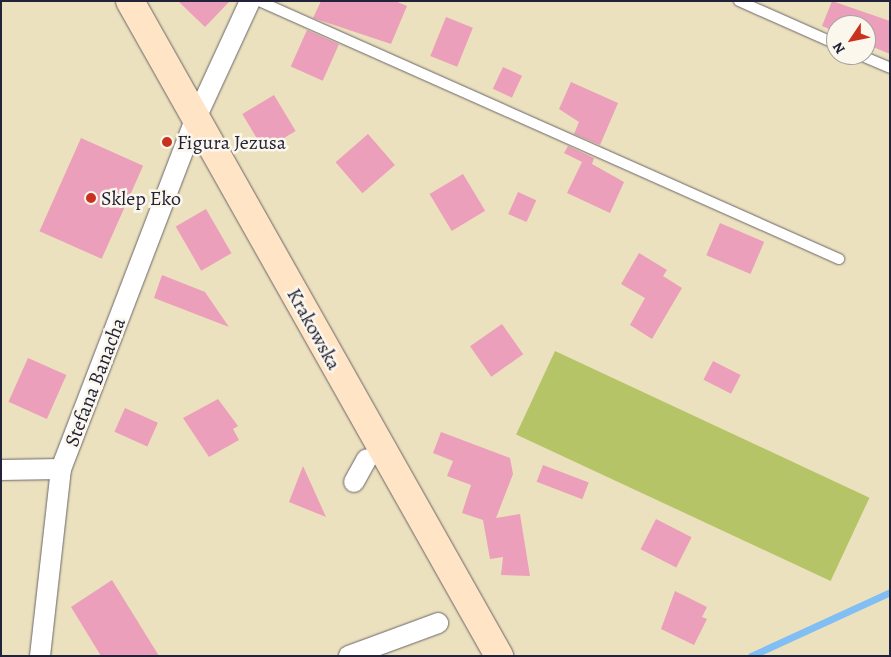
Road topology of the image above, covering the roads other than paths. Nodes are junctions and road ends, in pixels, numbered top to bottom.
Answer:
1 (130, 1) edge
2 (250, 1) edge
3 (259, 1) edge
4 (738, 1) edge
5 (826, 40) edge
6 (876, 62) edge
7 (890, 68) edge
8 (196, 118) junction
9 (839, 259) dead end
10 (367, 458) dead end
11 (61, 469) junction
12 (1, 470) edge
13 (354, 482) dead end
14 (438, 623) dead end
15 (40, 656) edge
16 (349, 656) edge
17 (499, 656) edge

1 - 8 main road, Krakowska
2 - 8 street, Stefana Banacha
3 - 9 lane
4 - 5 lane
6 - 7 lane
8 - 11 street, Stefana Banacha
8 - 17 main road, Krakowska
10 - 13 street
11 - 12 street
11 - 15 street, Stefana Banacha
14 - 16 street

